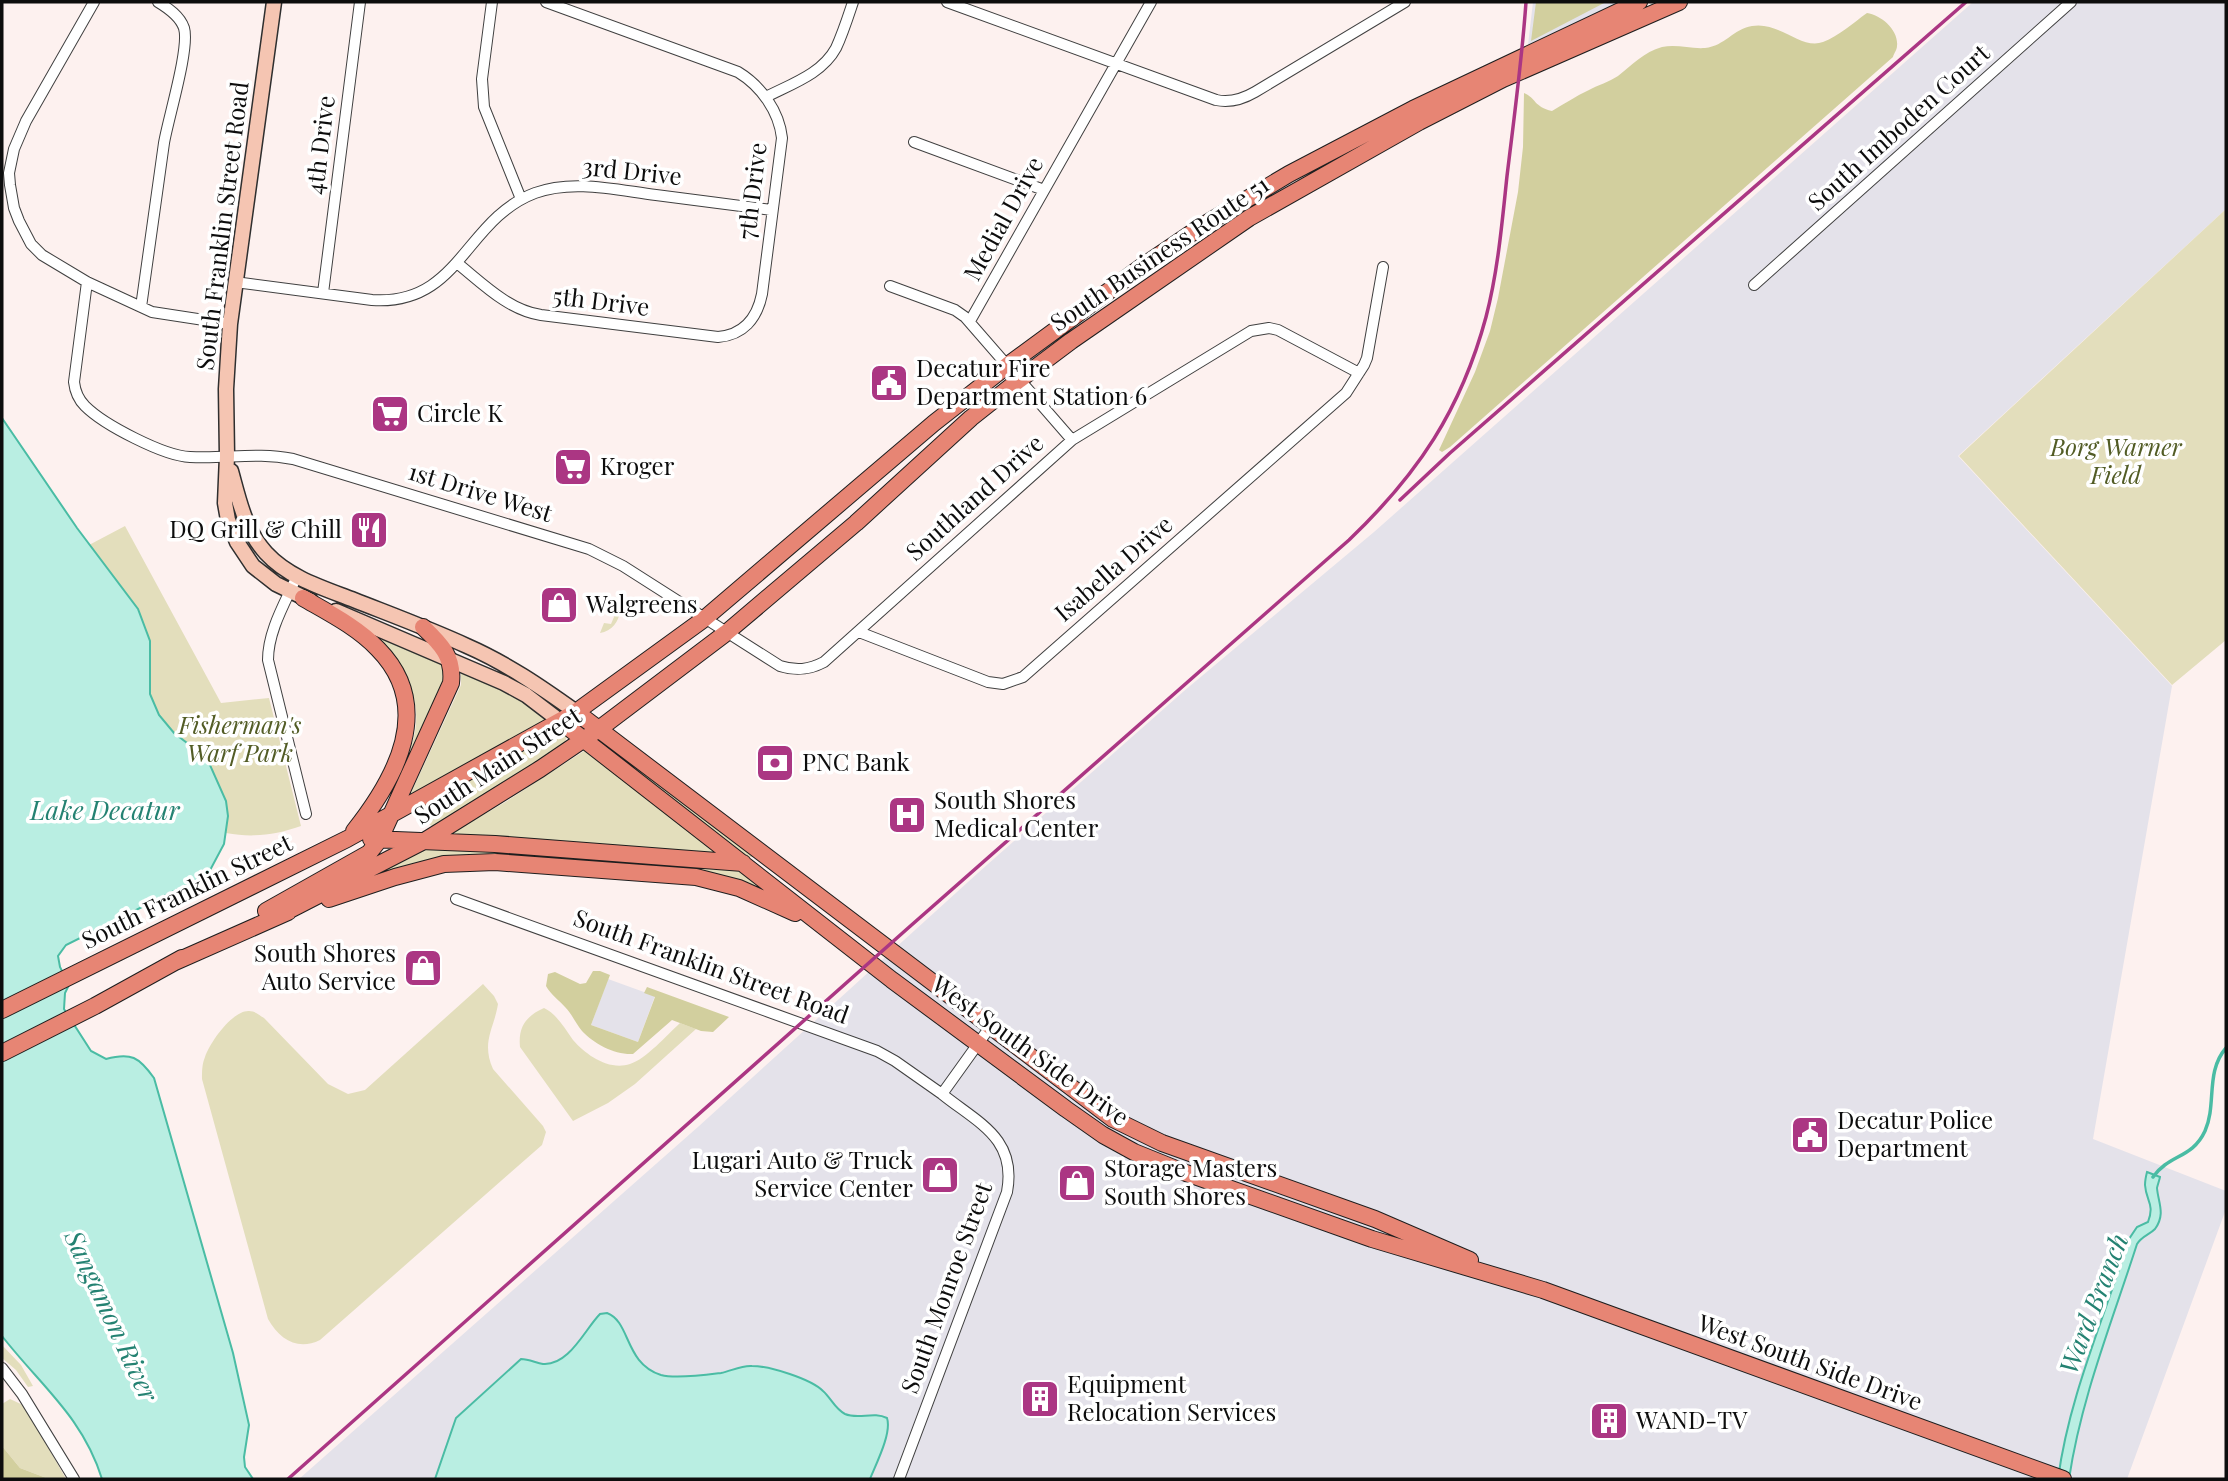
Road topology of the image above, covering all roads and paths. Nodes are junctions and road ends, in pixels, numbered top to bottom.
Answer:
1 (94, 2) edge
2 (158, 2) edge
3 (274, 2) edge
4 (360, 2) edge
5 (492, 2) edge
6 (546, 2) edge
7 (853, 2) edge
8 (947, 2) edge
9 (1151, 2) edge
10 (1405, 2) edge
11 (1639, 2) edge
12 (1679, 2) edge
13 (2071, 2) edge
14 (1116, 63) junction
15 (766, 97) junction
16 (914, 142) dead end
17 (1044, 190) junction
18 (521, 199) junction
19 (772, 210) junction
20 (457, 263) junction
21 (1383, 267) dead end
22 (88, 282) junction
23 (236, 282) junction
24 (1754, 285) dead end
25 (890, 286) dead end
26 (323, 293) junction
27 (141, 307) junction
28 (970, 321) junction
29 (750, 322) joint
30 (230, 324) junction
31 (1008, 365) junction
32 (1360, 373) junction
33 (1020, 380) junction
34 (1072, 440) junction
35 (227, 456) junction
36 (297, 576) junction
37 (296, 595) junction
38 (704, 619) junction
39 (423, 627) junction
40 (859, 632) junction
41 (726, 633) junction
42 (449, 658) junction
43 (576, 712) junction
44 (559, 721) junction
45 (598, 729) junction
46 (583, 739) junction
47 (392, 813) junction
48 (306, 814) dead end
49 (347, 839) junction
50 (380, 839) junction
51 (426, 840) junction
52 (742, 863) junction
53 (799, 880) junction
54 (456, 900) dead end
55 (280, 915) junction
56 (857, 952) junction
57 (175, 962) junction
58 (2, 1010) edge
59 (990, 1027) junction
60 (978, 1044) junction
61 (2, 1053) edge
62 (942, 1094) junction
63 (1543, 1290) junction
64 (2, 1368) edge
65 (74, 1479) edge
66 (899, 1479) edge
67 (2063, 1479) edge

1 - 22 street
2 - 27 street
3 - 23 street, South Franklin Street Road
4 - 26 street, 4th Drive
5 - 18 street
6 - 15 street, 7th Drive
7 - 15 street
8 - 14 street
9 - 14 street, Medial Drive
10 - 14 street
11 - 31 main road, South Business Route 51
12 - 33 main road, South Business Route 51
13 - 24 street, South Imboden Court
14 - 17 street, Medial Drive
15 - 19 street, 7th Drive
16 - 17 street
17 - 28 street, Medial Drive
18 - 19 street, 3rd Drive
18 - 20 street, 3rd Drive
19 - 29 street, 7th Drive
20 - 26 street, 3rd Drive
20 - 29 street, 5th Drive
21 - 32 street
22 - 27 street
22 - 35 street, 1st Drive West
23 - 26 street, 3rd Drive
23 - 30 street, South Franklin Street Road
25 - 28 street
27 - 30 street
28 - 31 street
30 - 35 street, South Franklin Street Road
31 - 33 street
31 - 38 main road, South Business Route 51
32 - 34 street, Southland Drive
32 - 40 street, Isabella Drive
33 - 34 street
33 - 41 main road, South Business Route 51
34 - 40 street, Southland Drive
35 - 36 street, South Franklin Street Road
35 - 37 street, South Franklin Street Road
35 - 38 street, 1st Drive West
36 - 37 street
36 - 39 street, South Franklin Street Road
37 - 42 street, South Franklin Street Road
37 - 48 street
37 - 49 main road
38 - 41 street, Southland Drive
38 - 43 main road, South Main Street
39 - 42 main road
39 - 43 street, South Franklin Street Road
40 - 41 street, Southland Drive
41 - 45 main road, South Main Street
42 - 44 street, South Franklin Street Road
42 - 47 main road
43 - 44 main road, South Main Street
43 - 45 main road, South Franklin Street Road
44 - 46 main road, West South Side Drive
44 - 47 main road, South Main Street
45 - 46 main road, South Main Street
45 - 53 main road, West South Side Drive
46 - 51 main road, South Main Street
46 - 52 main road, West South Side Drive
47 - 49 main road, South Franklin Street
47 - 50 main road
49 - 50 main road
49 - 58 main road, South Franklin Street
50 - 51 main road
50 - 57 main road
51 - 52 main road
51 - 55 main road, South Main Street
52 - 53 main road
52 - 56 main road, West South Side Drive
53 - 59 main road, West South Side Drive
54 - 62 street, South Franklin Street Road
55 - 56 main road
55 - 57 main road
56 - 60 main road, West South Side Drive
57 - 61 main road
59 - 60 street
59 - 63 main road, West South Side Drive
60 - 62 street
60 - 63 main road, West South Side Drive
62 - 66 street, South Monroe Street
63 - 67 main road, West South Side Drive
64 - 65 street

